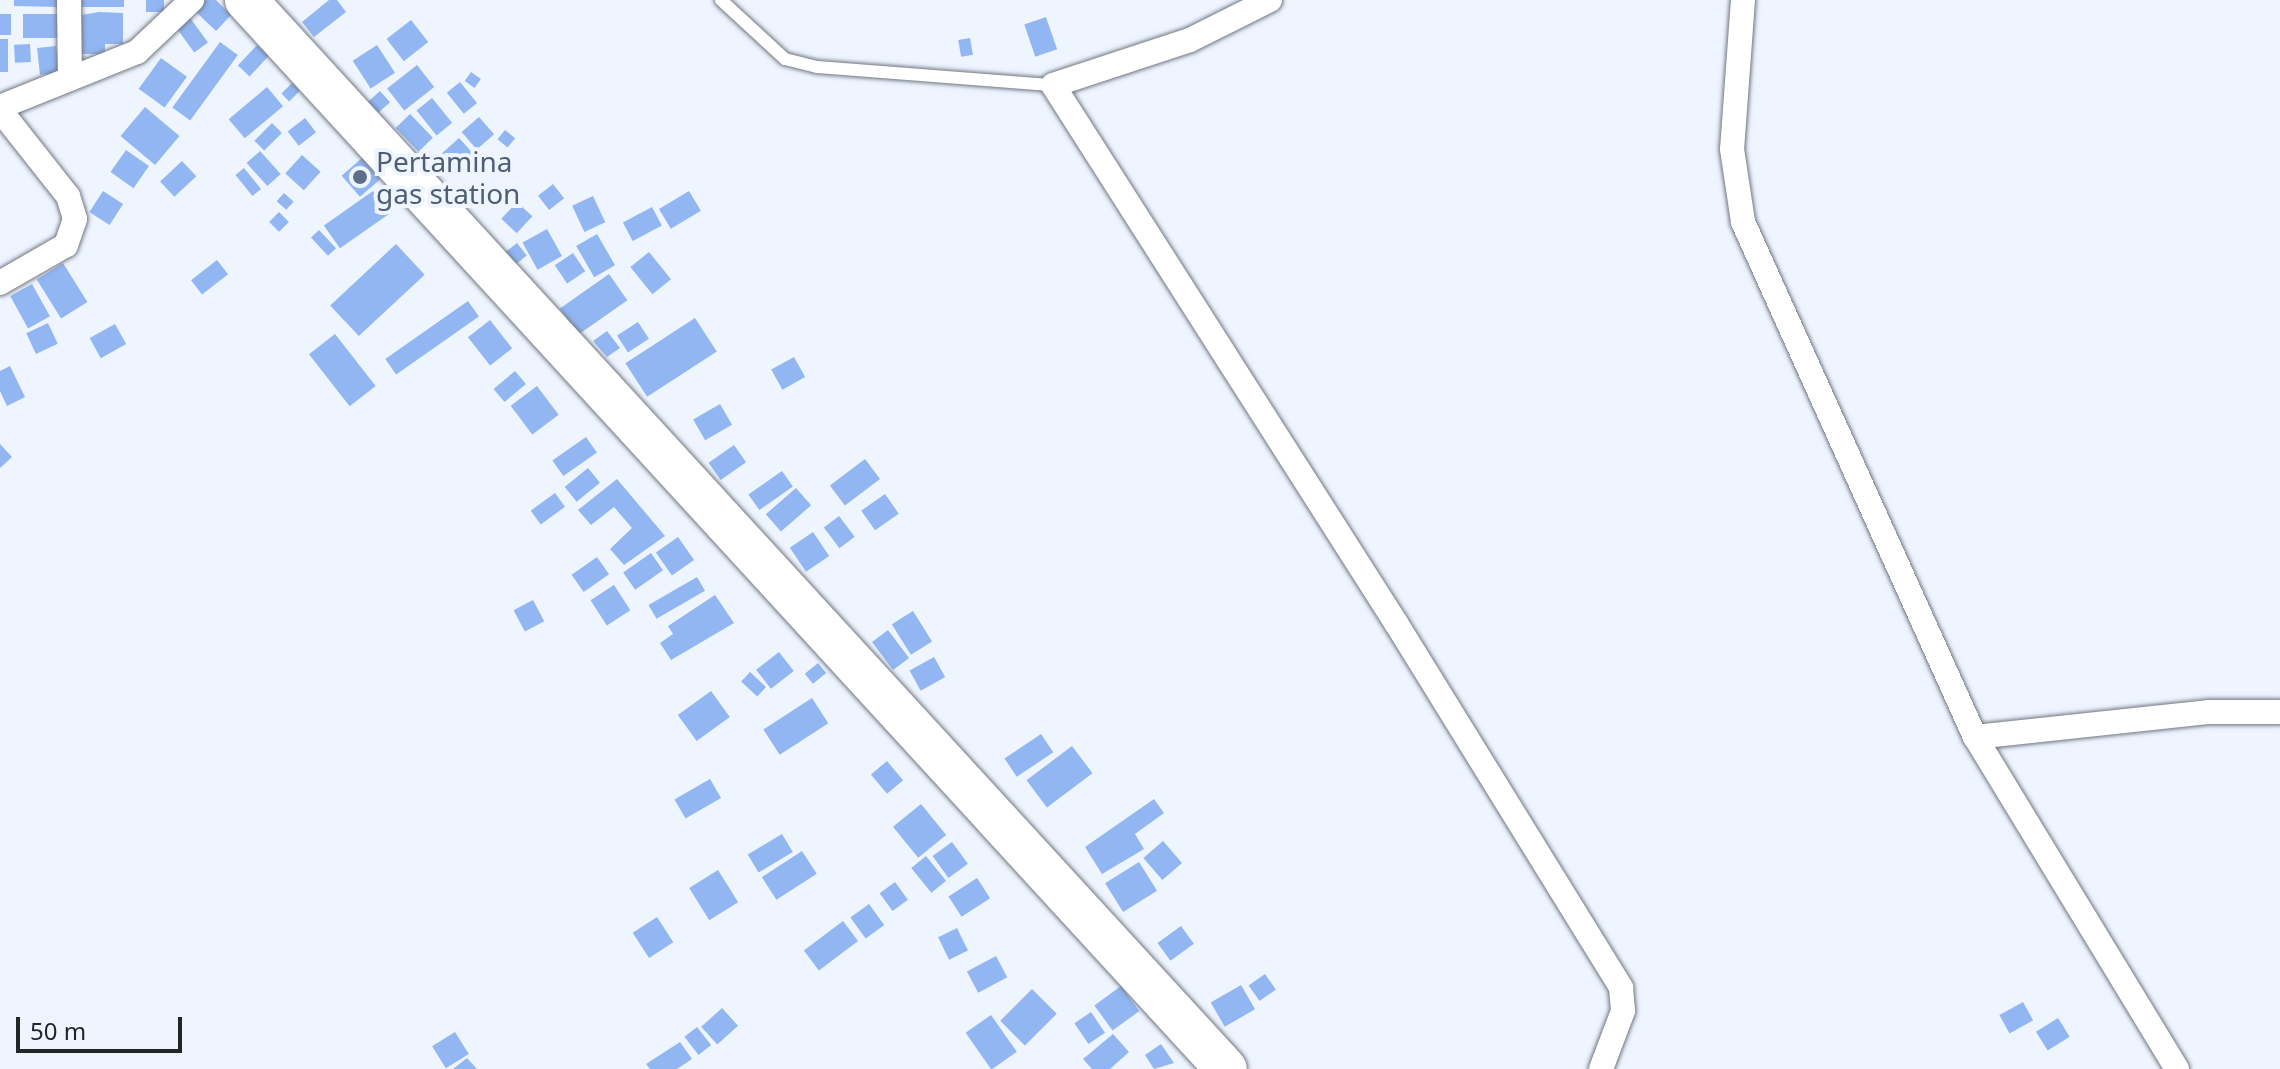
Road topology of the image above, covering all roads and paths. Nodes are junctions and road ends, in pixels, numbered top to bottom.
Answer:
1 (69, 0) edge
2 (192, 0) edge
3 (246, 0) edge
4 (721, 0) edge
5 (1270, 0) edge
6 (1743, 0) edge
7 (70, 77) junction
8 (1053, 85) junction
9 (0, 109) edge
10 (0, 283) edge
11 (2280, 712) edge
12 (1975, 737) junction
13 (1611, 1045) junction
14 (1226, 1069) edge
15 (1601, 1069) edge
16 (1626, 1069) edge
17 (2177, 1069) edge

1 - 7 street
2 - 7 street
3 - 14 highway
4 - 8 lane
5 - 8 street
6 - 12 street
7 - 9 street
8 - 13 street
9 - 10 street
11 - 12 street
12 - 17 street
13 - 15 street
13 - 16 street

